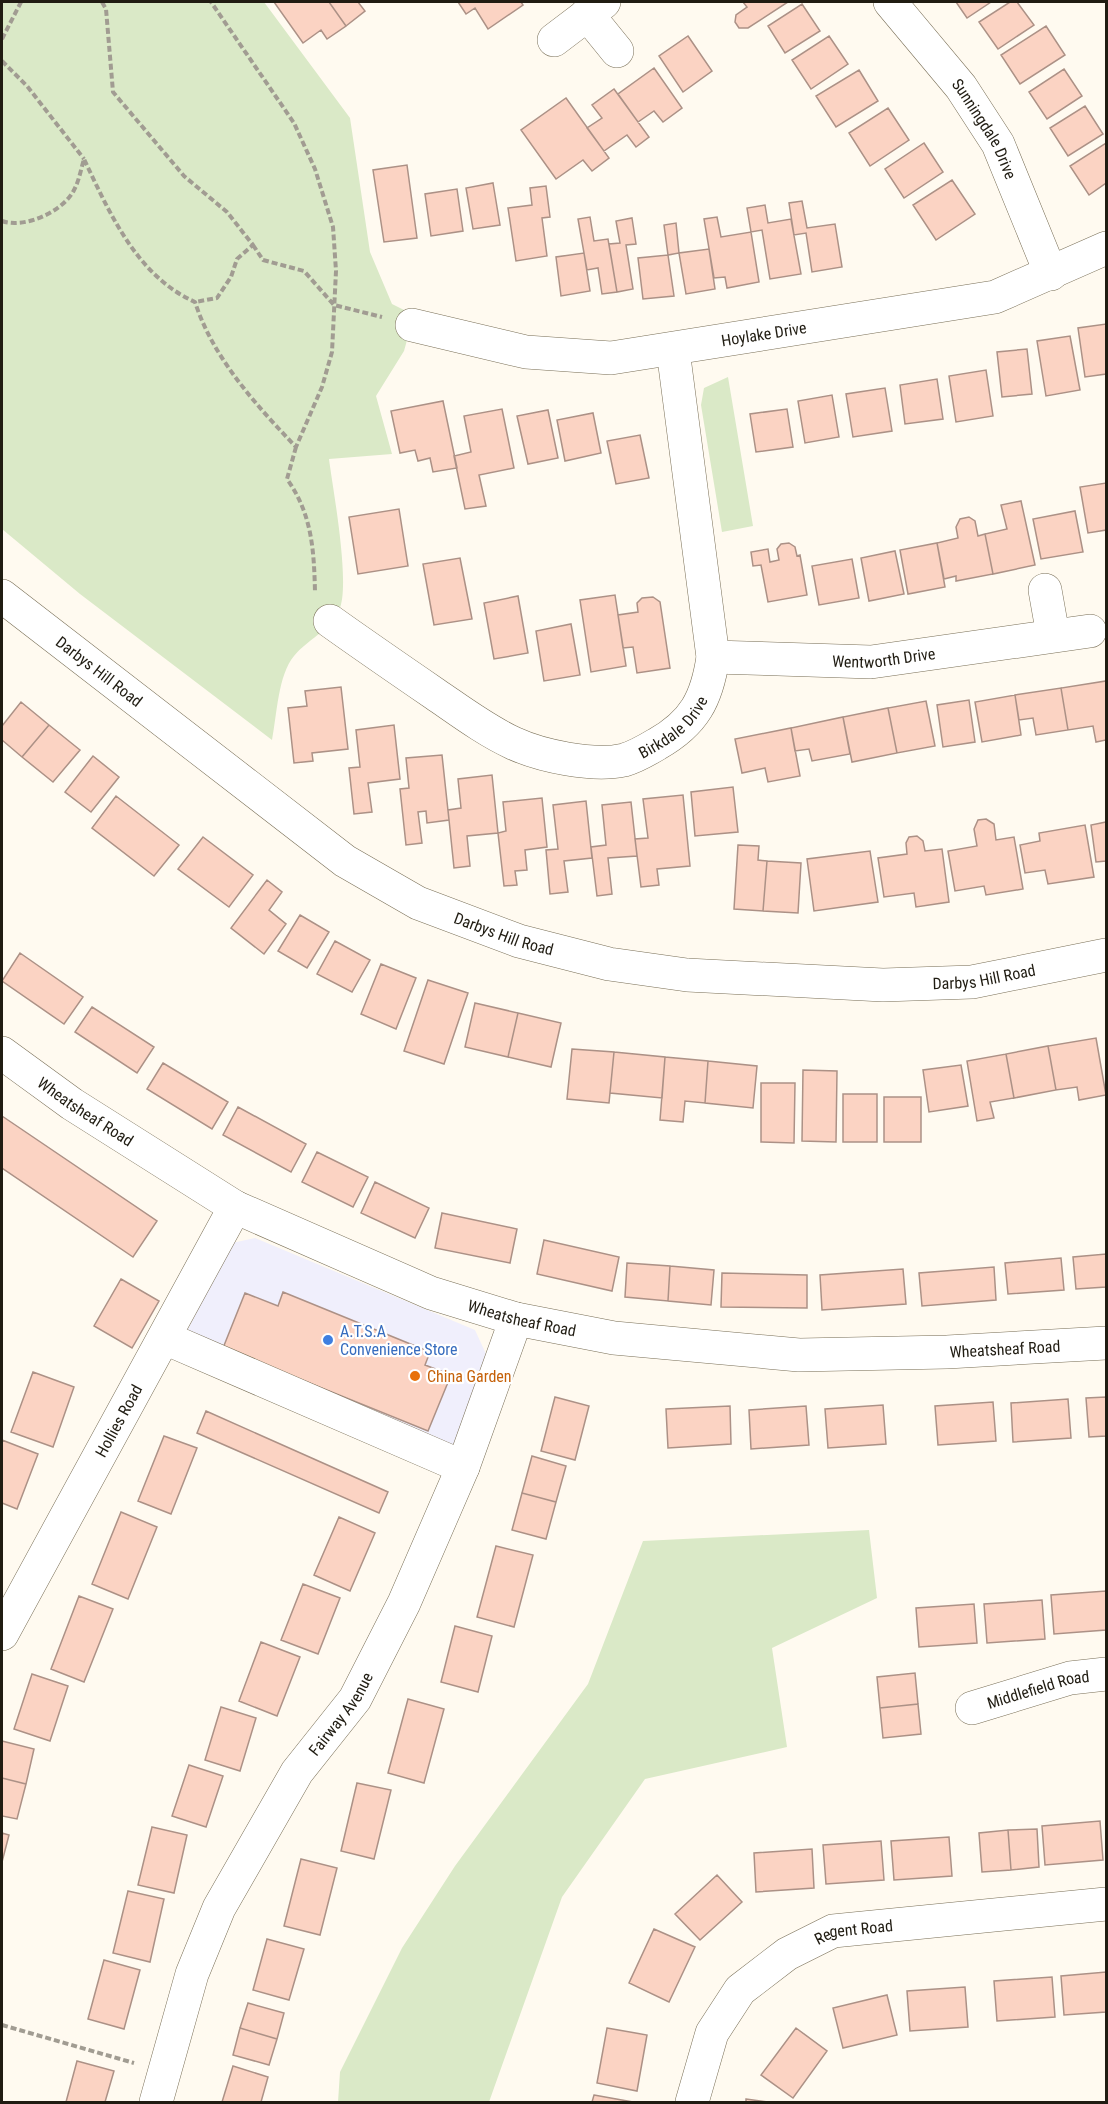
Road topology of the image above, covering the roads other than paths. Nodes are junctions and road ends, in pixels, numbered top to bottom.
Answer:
1 (890, 2) edge
2 (596, 8) edge
3 (554, 40) dead end
4 (617, 51) dead end
5 (1107, 248) edge
6 (1051, 274) junction
7 (412, 326) road end
8 (673, 350) junction
9 (1045, 590) dead end
10 (2, 596) edge
11 (330, 621) road end
12 (1090, 631) dead end
13 (1053, 635) junction
14 (713, 657) junction
15 (1107, 955) edge
16 (2, 1053) edge
17 (235, 1207) junction
18 (516, 1319) junction
19 (165, 1338) junction
20 (1107, 1343) edge
21 (463, 1467) junction
22 (2, 1634) edge
23 (1107, 1674) edge
24 (972, 1708) dead end
25 (1107, 1904) edge
26 (156, 2103) edge
27 (692, 2103) edge

1 - 6 street, Sunningdale Drive
2 - 3 street
2 - 4 street
5 - 6 street, Hoylake Drive
6 - 8 street, Hoylake Drive
7 - 8 street, Hoylake Drive
8 - 14 street, Birkdale Drive
9 - 13 street
10 - 15 street, Darbys Hill Road
11 - 14 street, Birkdale Drive
12 - 13 street, Wentworth Drive
13 - 14 street, Wentworth Drive
16 - 17 street, Wheatsheaf Road
17 - 18 street, Wheatsheaf Road
17 - 19 street, Hollies Road
18 - 20 street, Wheatsheaf Road
18 - 21 street, Fairway Avenue
19 - 21 street
19 - 22 street, Hollies Road
21 - 26 street, Fairway Avenue
23 - 24 street, Middlefield Road
25 - 27 street, Regent Road

